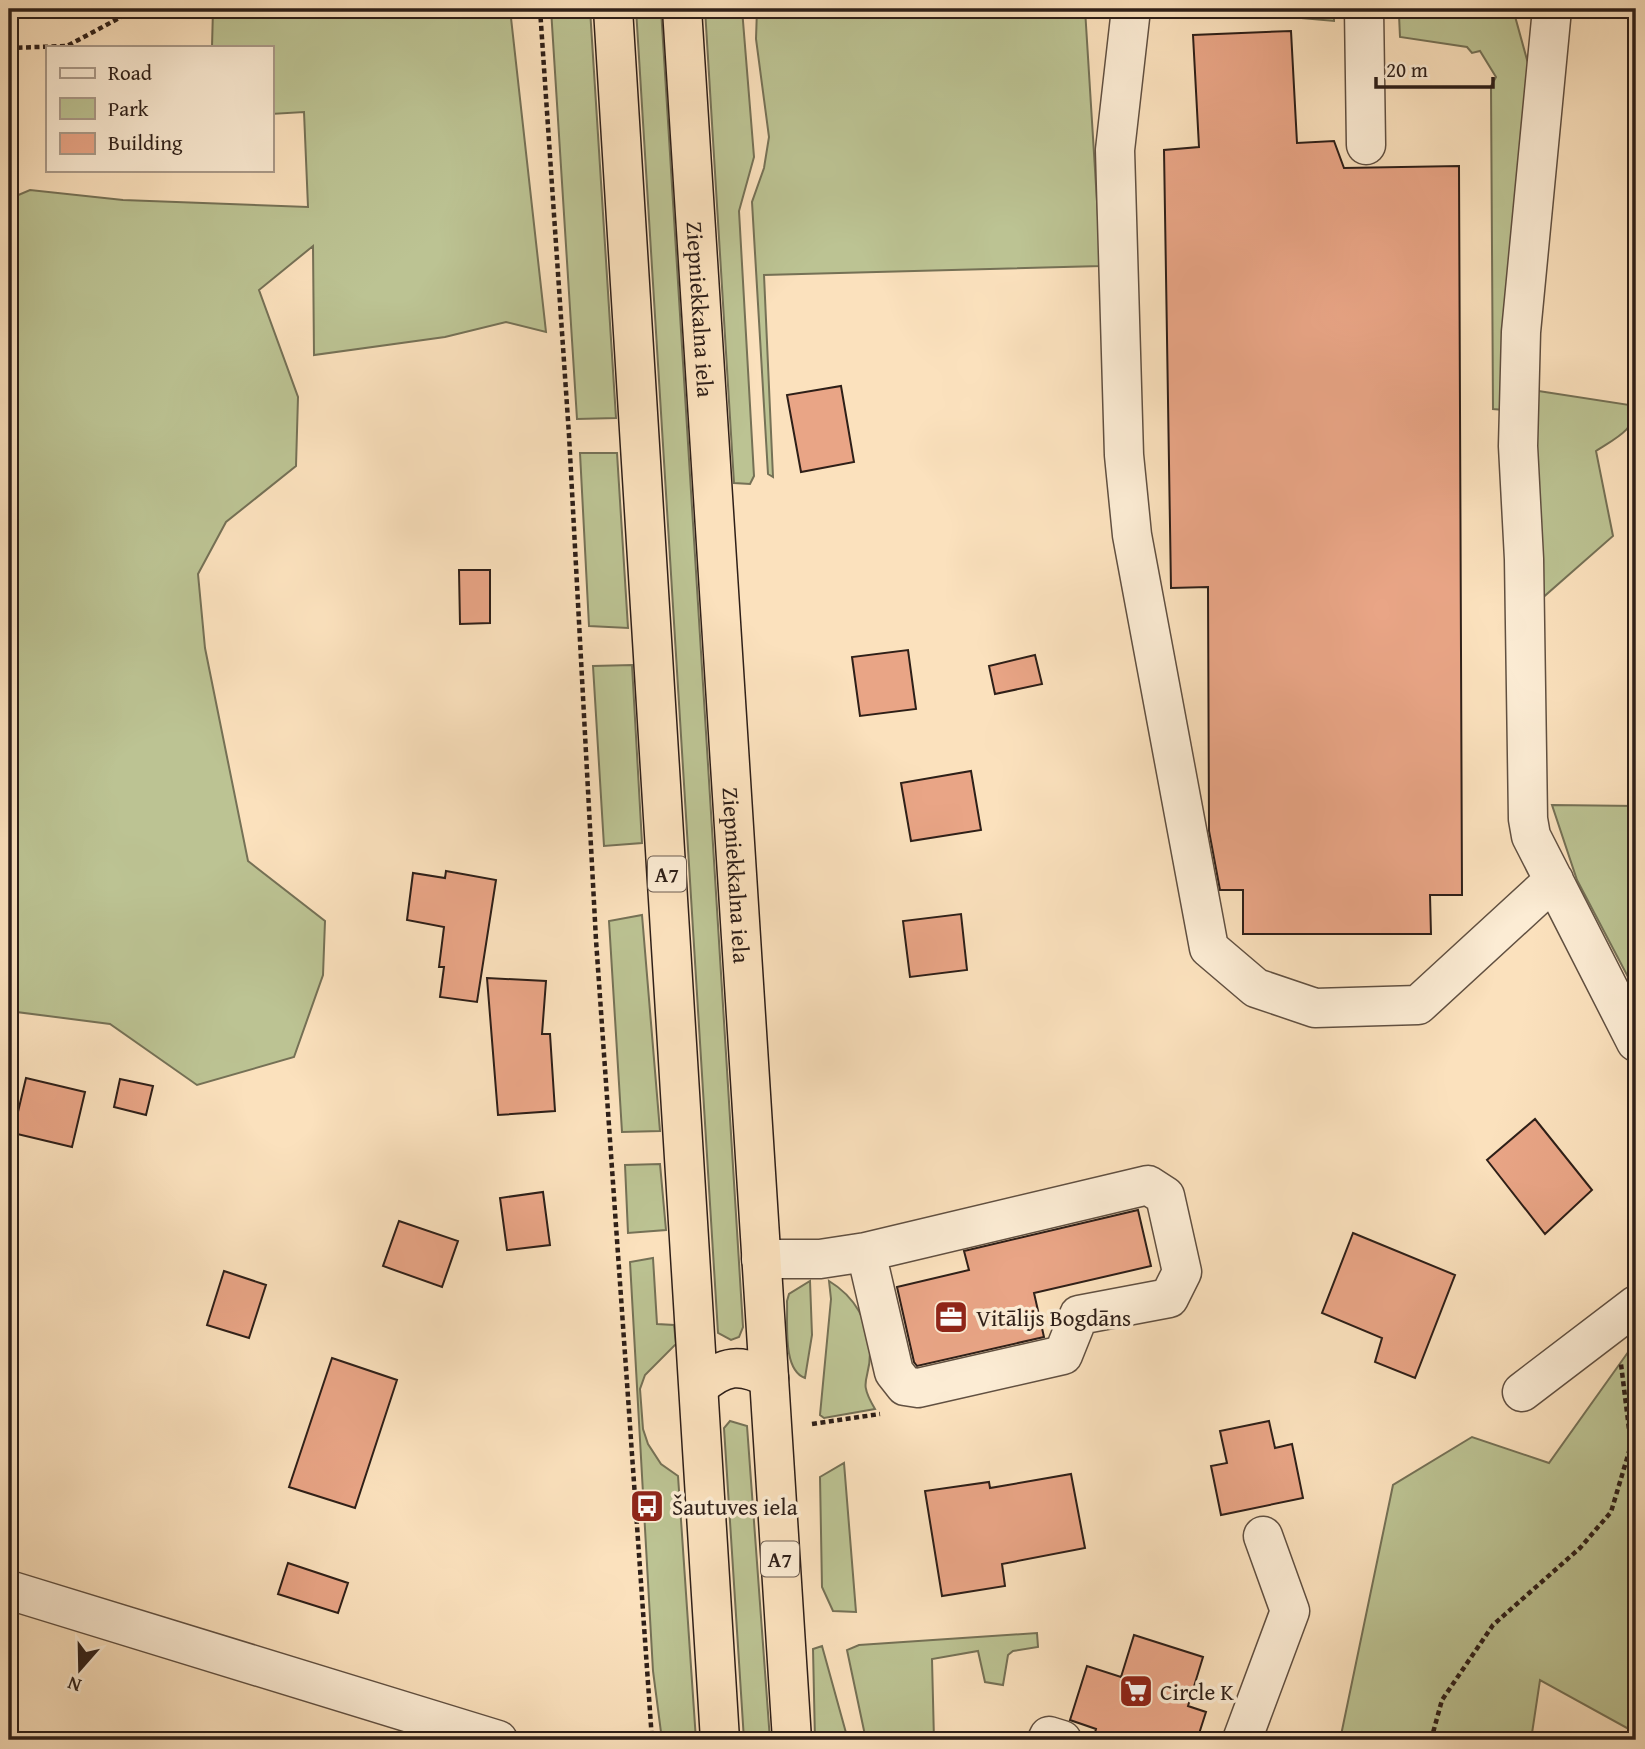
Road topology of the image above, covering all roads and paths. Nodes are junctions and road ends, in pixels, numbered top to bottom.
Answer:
1 (22, 9) edge
2 (125, 9) edge
3 (540, 9) edge
4 (613, 9) edge
5 (682, 9) edge
6 (1131, 9) edge
7 (1364, 9) edge
8 (1552, 9) edge
9 (9, 25) edge
10 (67, 46) edge
11 (46, 47) edge
12 (9, 48) edge
13 (1366, 145) dead end
14 (1554, 880) junction
15 (1636, 1042) edge
16 (866, 1252) junction
17 (761, 1259) junction
18 (1626, 1313) edge
19 (769, 1378) junction
20 (700, 1386) junction
21 (905, 1386) junction
22 (1522, 1392) dead end
23 (812, 1424) dead end
24 (1631, 1445) junction
25 (1636, 1458) edge
26 (1264, 1536) dead end
27 (9, 1590) edge
28 (438, 1732) edge
29 (498, 1740) edge
30 (652, 1740) edge
31 (720, 1740) edge
32 (792, 1740) edge
33 (1047, 1740) edge
34 (1062, 1740) edge
35 (1242, 1740) edge
36 (1431, 1740) edge

1 - 9 path
2 - 10 path
3 - 30 path
4 - 20 highway, A7
5 - 17 highway, Ziepniekkalna iela / A7
6 - 14 street
7 - 13 street
8 - 14 street
11 - 12 path
14 - 15 street
16 - 17 street
16 - 21 street
16 - 21 street
17 - 19 highway, Ziepniekkalna iela / A7
18 - 22 street
18 - 24 path
19 - 20 highway
19 - 32 highway, Ziepniekkalna iela / A7
20 - 31 highway, A7
21 - 23 path
24 - 25 path
24 - 36 path
26 - 35 street
27 - 28 street
28 - 29 street
33 - 34 street

